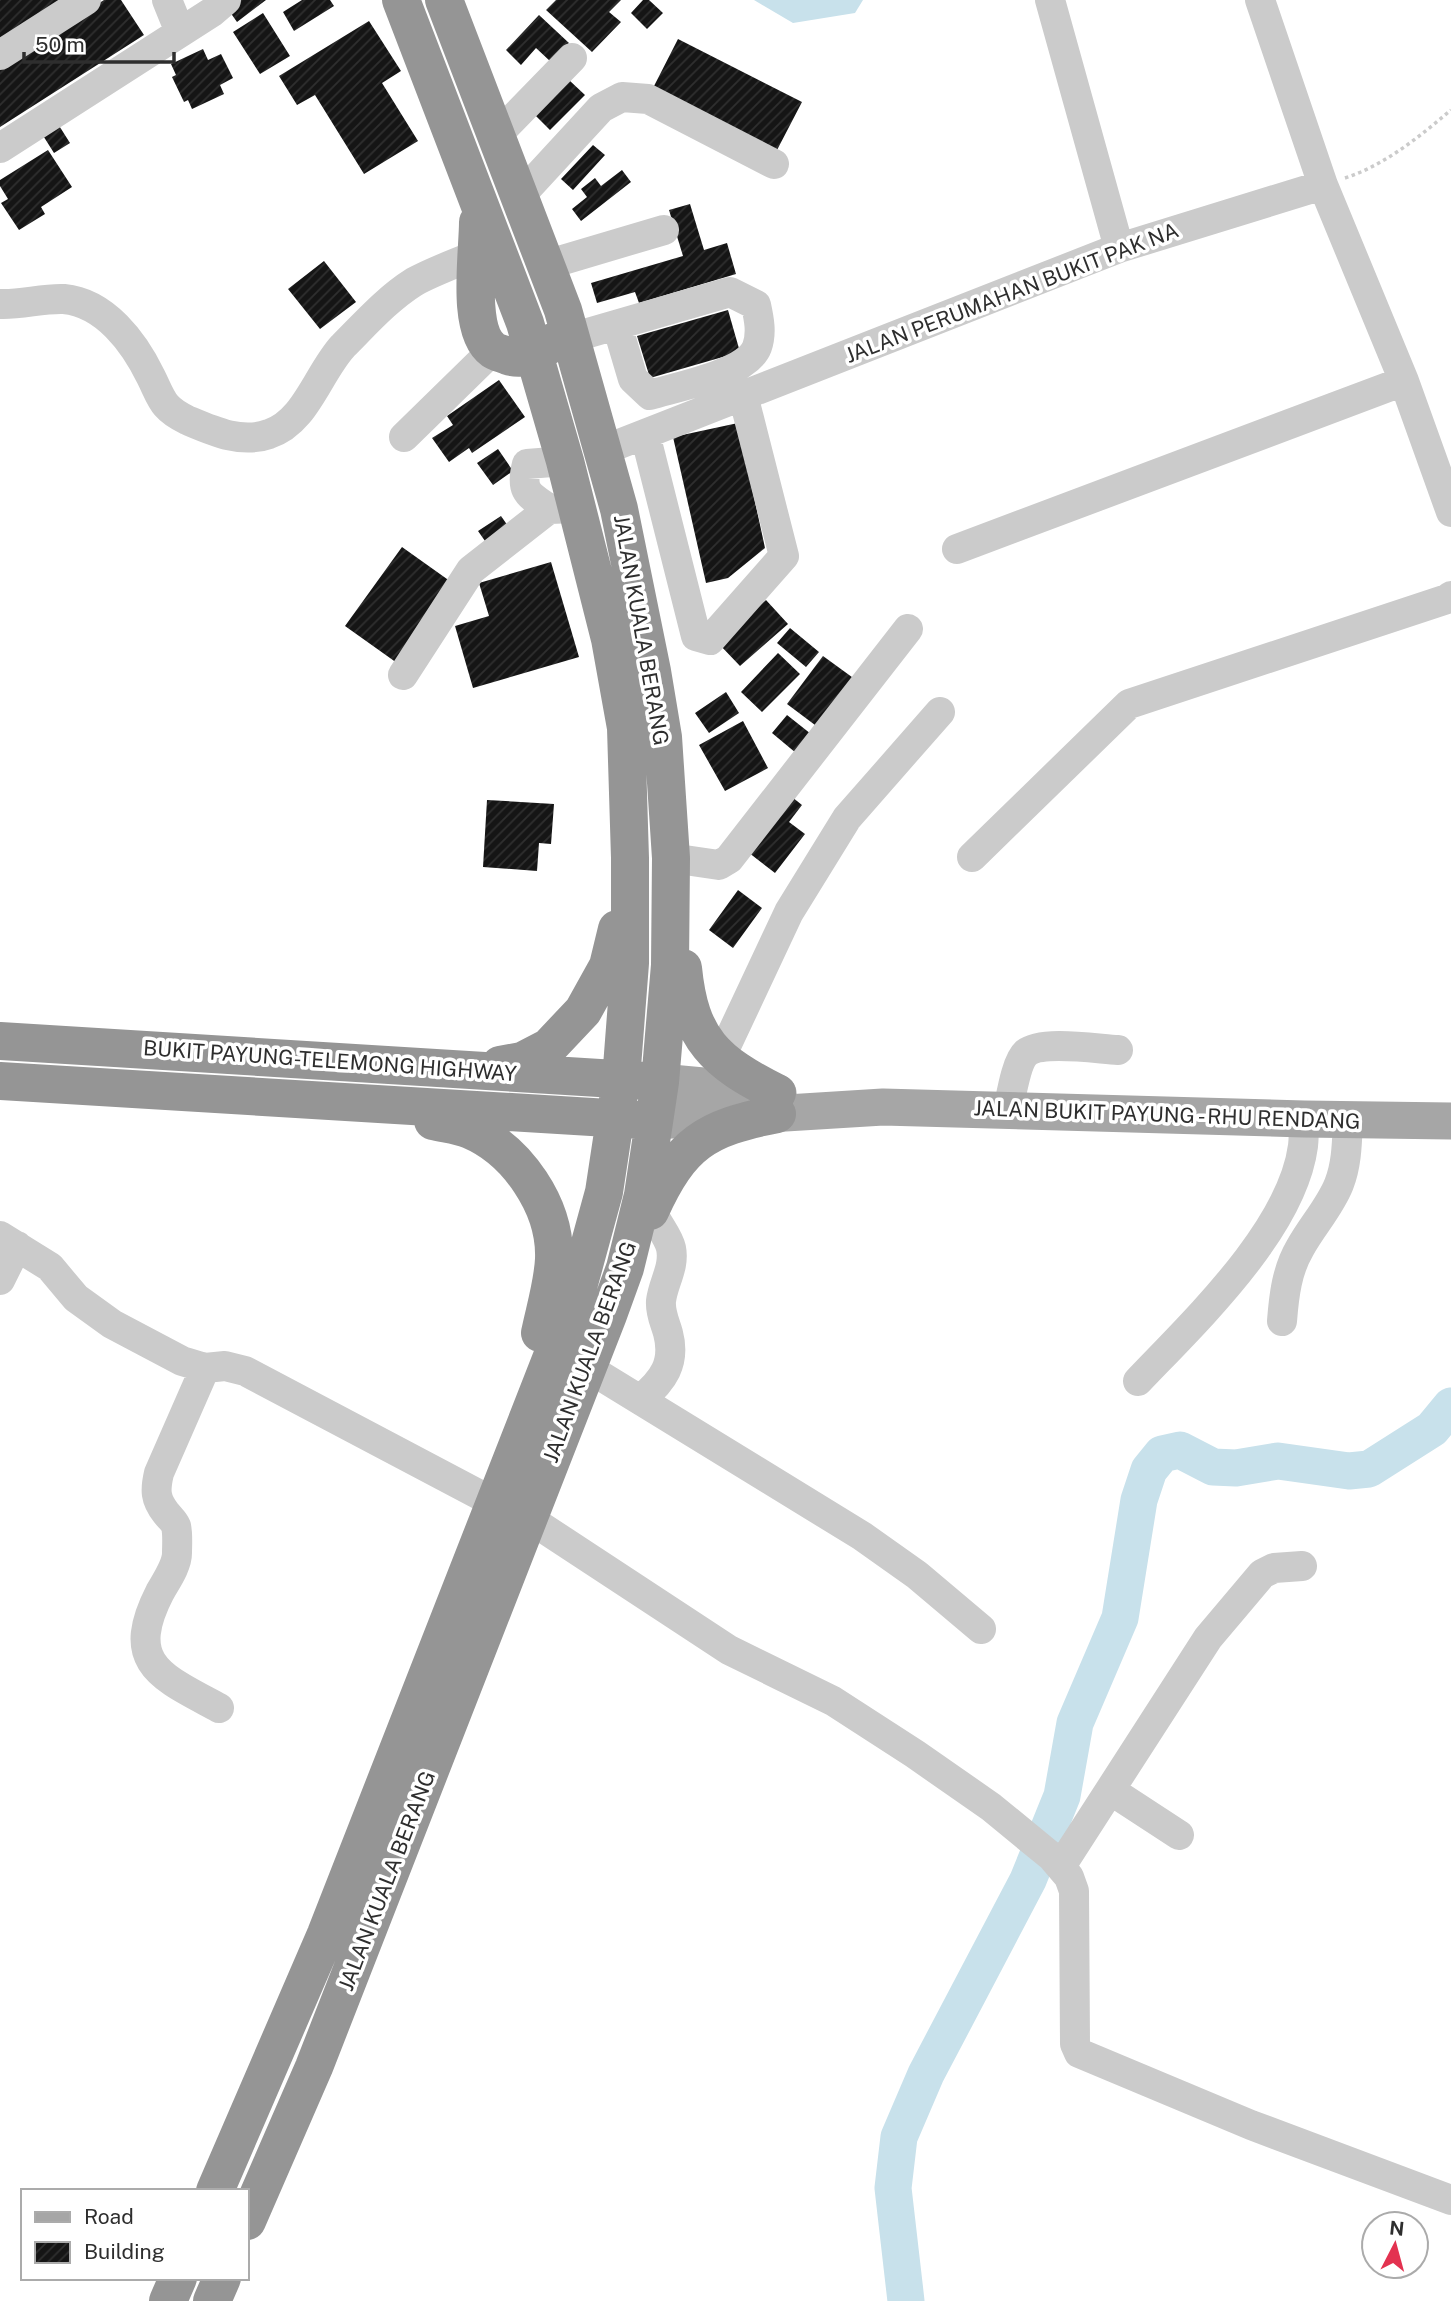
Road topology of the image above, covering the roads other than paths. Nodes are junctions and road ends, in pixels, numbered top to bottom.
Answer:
1 (86, 0) edge
2 (167, 0) edge
3 (226, 0) edge
4 (401, 0) edge
5 (444, 0) edge
6 (1050, 0) edge
7 (1260, 0) edge
8 (180, 32) junction
9 (0, 55) edge
10 (572, 58) dead end
11 (496, 136) junction
12 (0, 148) edge
13 (774, 164) dead end
14 (1323, 185) junction
15 (519, 197) junction
16 (479, 203) junction
17 (664, 230) dead end
18 (1119, 248) junction
19 (478, 254) junction
20 (546, 265) junction
21 (0, 304) edge
22 (567, 324) junction
23 (617, 325) junction
24 (493, 350) junction
25 (534, 355) junction
26 (1404, 381) junction
27 (650, 395) junction
28 (743, 395) junction
29 (651, 432) junction
30 (404, 437) dead end
31 (604, 450) junction
32 (565, 461) junction
33 (661, 499) junction
34 (563, 509) junction
35 (619, 509) junction
36 (1451, 512) edge
37 (957, 549) dead end
38 (1451, 596) edge
39 (908, 629) dead end
40 (402, 675) dead end
41 (940, 712) dead end
42 (972, 857) dead end
43 (631, 858) junction
44 (671, 858) junction
45 (0, 1041) edge
46 (1118, 1050) dead end
47 (720, 1059) junction
48 (474, 1070) junction
49 (621, 1080) junction
50 (0, 1081) edge
51 (660, 1082) junction
52 (246, 1096) junction
53 (777, 1103) junction
54 (1008, 1110) junction
55 (617, 1118) junction
56 (1304, 1119) junction
57 (1348, 1120) junction
58 (656, 1121) junction
59 (1451, 1121) edge
60 (651, 1209) junction
61 (8, 1241) edge
62 (625, 1268) junction
63 (0, 1280) edge
64 (1282, 1321) dead end
65 (205, 1367) junction
66 (588, 1368) junction
67 (1138, 1381) dead end
68 (641, 1399) junction
69 (512, 1458) junction
70 (493, 1502) junction
71 (528, 1518) junction
72 (1302, 1566) dead end
73 (981, 1629) dead end
74 (219, 1708) dead end
75 (1110, 1790) junction
76 (1179, 1835) dead end
77 (1056, 1861) junction
78 (216, 2189) edge
79 (1451, 2200) edge
80 (248, 2219) edge
81 (177, 2280) edge
82 (221, 2280) edge
83 (168, 2301) edge
84 (212, 2301) edge

1 - 9 street
2 - 8 street
3 - 8 street
4 - 16 highway, JALAN KUALA BERANG
5 - 11 highway, JALAN KUALA BERANG
6 - 18 street
7 - 14 street
8 - 12 street
10 - 11 street
11 - 15 highway, JALAN KUALA BERANG
13 - 15 street
14 - 18 street, JALAN PERUMAHAN BUKIT PAK NA
14 - 26 street
15 - 20 highway, JALAN KUALA BERANG
16 - 19 highway
16 - 25 highway, JALAN KUALA BERANG
17 - 20 street
18 - 28 street, JALAN PERUMAHAN BUKIT PAK NA
19 - 21 street
19 - 24 highway
20 - 22 highway, JALAN KUALA BERANG
22 - 23 street
22 - 25 highway
22 - 31 highway, JALAN KUALA BERANG
23 - 27 street
23 - 27 street
24 - 25 highway
24 - 30 street
25 - 32 highway, JALAN KUALA BERANG
26 - 36 street
26 - 37 street
27 - 29 street
28 - 29 street, JALAN PERUMAHAN BUKIT PAK NA
28 - 33 street
29 - 31 street, JALAN PERUMAHAN BUKIT PAK NA
29 - 33 street
31 - 35 highway, JALAN KUALA BERANG
32 - 34 highway, JALAN KUALA BERANG
32 - 34 street
33 - 35 street
34 - 40 street
34 - 43 highway, JALAN KUALA BERANG
35 - 44 highway, JALAN KUALA BERANG
38 - 42 street
39 - 44 street
41 - 47 street
43 - 48 highway
43 - 49 highway, JALAN KUALA BERANG
44 - 47 highway
44 - 51 highway, JALAN KUALA BERANG
45 - 48 highway, BUKIT PAYUNG-TELEMONG HIGHWAY
46 - 54 street
47 - 53 highway
48 - 49 highway, BUKIT PAYUNG-TELEMONG HIGHWAY
49 - 51 highway, BUKIT PAYUNG-TELEMONG HIGHWAY
49 - 55 highway, JALAN KUALA BERANG
50 - 52 highway, BUKIT PAYUNG-TELEMONG HIGHWAY
51 - 53 main road
51 - 58 highway, JALAN KUALA BERANG
52 - 55 highway, BUKIT PAYUNG-TELEMONG HIGHWAY
52 - 69 highway
53 - 54 main road, JALAN BUKIT PAYUNG - RHU RENDANG
53 - 58 main road
53 - 60 highway
54 - 56 main road, JALAN BUKIT PAYUNG - RHU RENDANG
55 - 58 highway, BUKIT PAYUNG-TELEMONG HIGHWAY
55 - 69 highway, JALAN KUALA BERANG
56 - 57 main road, JALAN BUKIT PAYUNG - RHU RENDANG
56 - 67 street
57 - 59 main road, JALAN BUKIT PAYUNG - RHU RENDANG
57 - 64 street
58 - 62 highway, JALAN KUALA BERANG
60 - 62 highway
60 - 68 street
61 - 63 street
61 - 65 street
62 - 66 highway, JALAN KUALA BERANG
65 - 70 street
65 - 74 street
66 - 68 street
66 - 71 highway, JALAN KUALA BERANG
68 - 73 street
69 - 70 highway, JALAN KUALA BERANG
70 - 78 highway, JALAN KUALA BERANG
71 - 77 street
71 - 80 highway, JALAN KUALA BERANG
72 - 75 street
75 - 76 street
75 - 77 street
77 - 79 street
81 - 83 highway
82 - 84 highway

